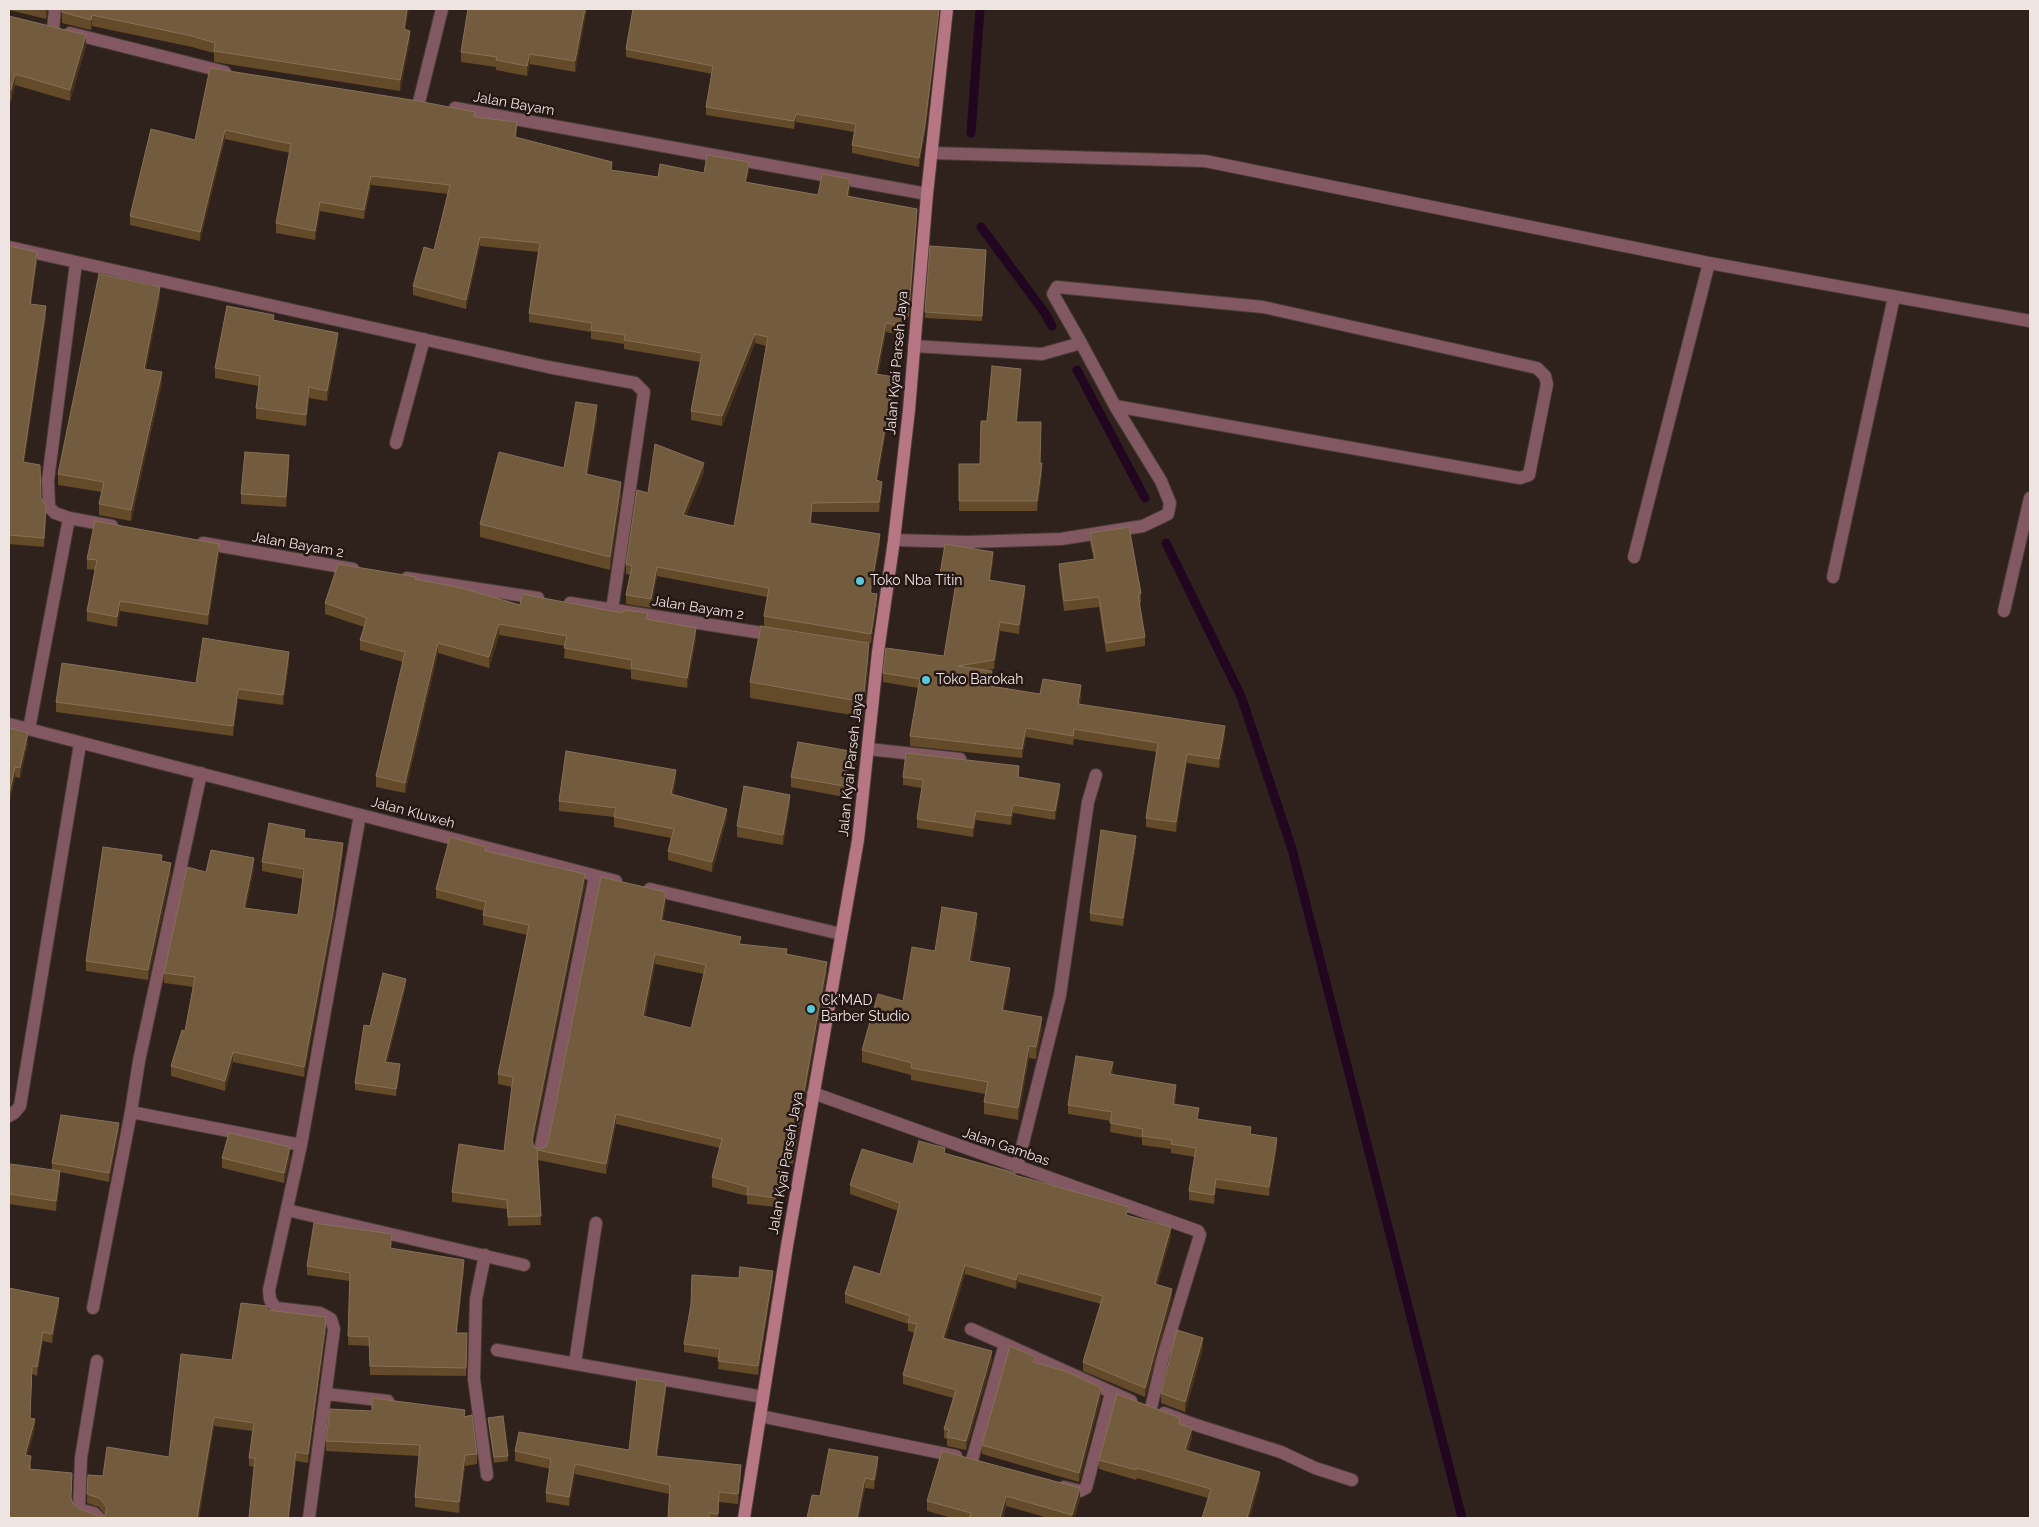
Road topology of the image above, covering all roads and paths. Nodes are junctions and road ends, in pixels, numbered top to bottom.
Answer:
1 (55, 9) edge
2 (442, 9) edge
3 (947, 9) edge
4 (238, 74) edge
5 (932, 153) junction
6 (927, 194) junction
7 (9, 247) edge
8 (76, 263) junction
9 (1709, 263) junction
10 (1894, 297) junction
11 (2030, 321) edge
12 (424, 339) junction
13 (1081, 343) junction
14 (914, 346) junction
15 (1116, 406) junction
16 (396, 443) dead end
17 (2030, 498) edge
18 (69, 518) junction
19 (127, 529) edge
20 (894, 540) junction
21 (194, 541) edge
22 (1634, 557) dead end
23 (368, 572) edge
24 (397, 576) edge
25 (1833, 577) dead end
26 (612, 610) junction
27 (2004, 611) dead end
28 (789, 638) edge
29 (9, 724) edge
30 (29, 729) junction
31 (80, 744) junction
32 (868, 749) junction
33 (973, 761) edge
34 (201, 773) junction
35 (1096, 775) dead end
36 (360, 815) junction
37 (595, 876) junction
38 (841, 934) junction
39 (813, 1093) junction
40 (131, 1112) junction
41 (9, 1116) edge
42 (301, 1145) junction
43 (540, 1151) edge
44 (1017, 1167) junction
45 (288, 1210) junction
46 (596, 1223) dead end
47 (485, 1255) junction
48 (524, 1265) dead end
49 (93, 1308) dead end
50 (971, 1329) dead end
51 (1005, 1344) junction
52 (497, 1350) dead end
53 (97, 1361) dead end
54 (574, 1363) junction
55 (1110, 1393) junction
56 (326, 1394) junction
57 (763, 1397) junction
58 (405, 1404) edge
59 (1151, 1408) junction
60 (462, 1412) edge
61 (481, 1414) junction
62 (760, 1416) junction
63 (487, 1475) dead end
64 (1352, 1480) dead end
65 (1053, 1484) edge
66 (99, 1518) edge
67 (309, 1518) edge
68 (744, 1518) edge

1 - 4 street
2 - 6 street, Jalan Bayam
3 - 5 main road, Jalan Kyai Parseh Jaya
5 - 6 main road, Jalan Kyai Parseh Jaya
5 - 9 street
6 - 14 main road, Jalan Kyai Parseh Jaya
7 - 8 street
8 - 12 street
8 - 18 street
9 - 10 street
9 - 22 street
10 - 11 street
10 - 25 street
12 - 16 street
12 - 26 street
13 - 14 street
13 - 15 street
13 - 15 street
14 - 20 main road, Jalan Kyai Parseh Jaya
15 - 20 street
17 - 27 street
18 - 19 street
18 - 30 street
20 - 32 main road, Jalan Kyai Parseh Jaya
21 - 23 street, Jalan Bayam 2
24 - 26 street, Jalan Bayam 2
26 - 28 street, Jalan Bayam 2
29 - 30 street, Jalan Kluweh
30 - 31 street, Jalan Kluweh
31 - 34 street, Jalan Kluweh
31 - 41 street
32 - 33 street
32 - 38 main road, Jalan Kyai Parseh Jaya
34 - 36 street, Jalan Kluweh
34 - 40 street
35 - 44 street
36 - 37 street, Jalan Kluweh
36 - 42 street
37 - 38 street, Jalan Kluweh
37 - 43 street
38 - 39 main road, Jalan Kyai Parseh Jaya
39 - 44 street, Jalan Gambas
39 - 57 main road, Jalan Kyai Parseh Jaya
40 - 42 street
40 - 49 street
42 - 45 street
44 - 59 street, Jalan Gambas
45 - 47 street
45 - 56 street
46 - 54 street
47 - 48 street
47 - 61 street
50 - 51 street
51 - 55 street
51 - 62 street
52 - 54 street
53 - 66 street
54 - 57 street
55 - 59 street
55 - 65 street
56 - 58 street
56 - 67 street
57 - 62 main road, Jalan Kyai Parseh Jaya
59 - 64 street
60 - 61 street
61 - 63 street
62 - 68 main road, Jalan Kyai Parseh Jaya

